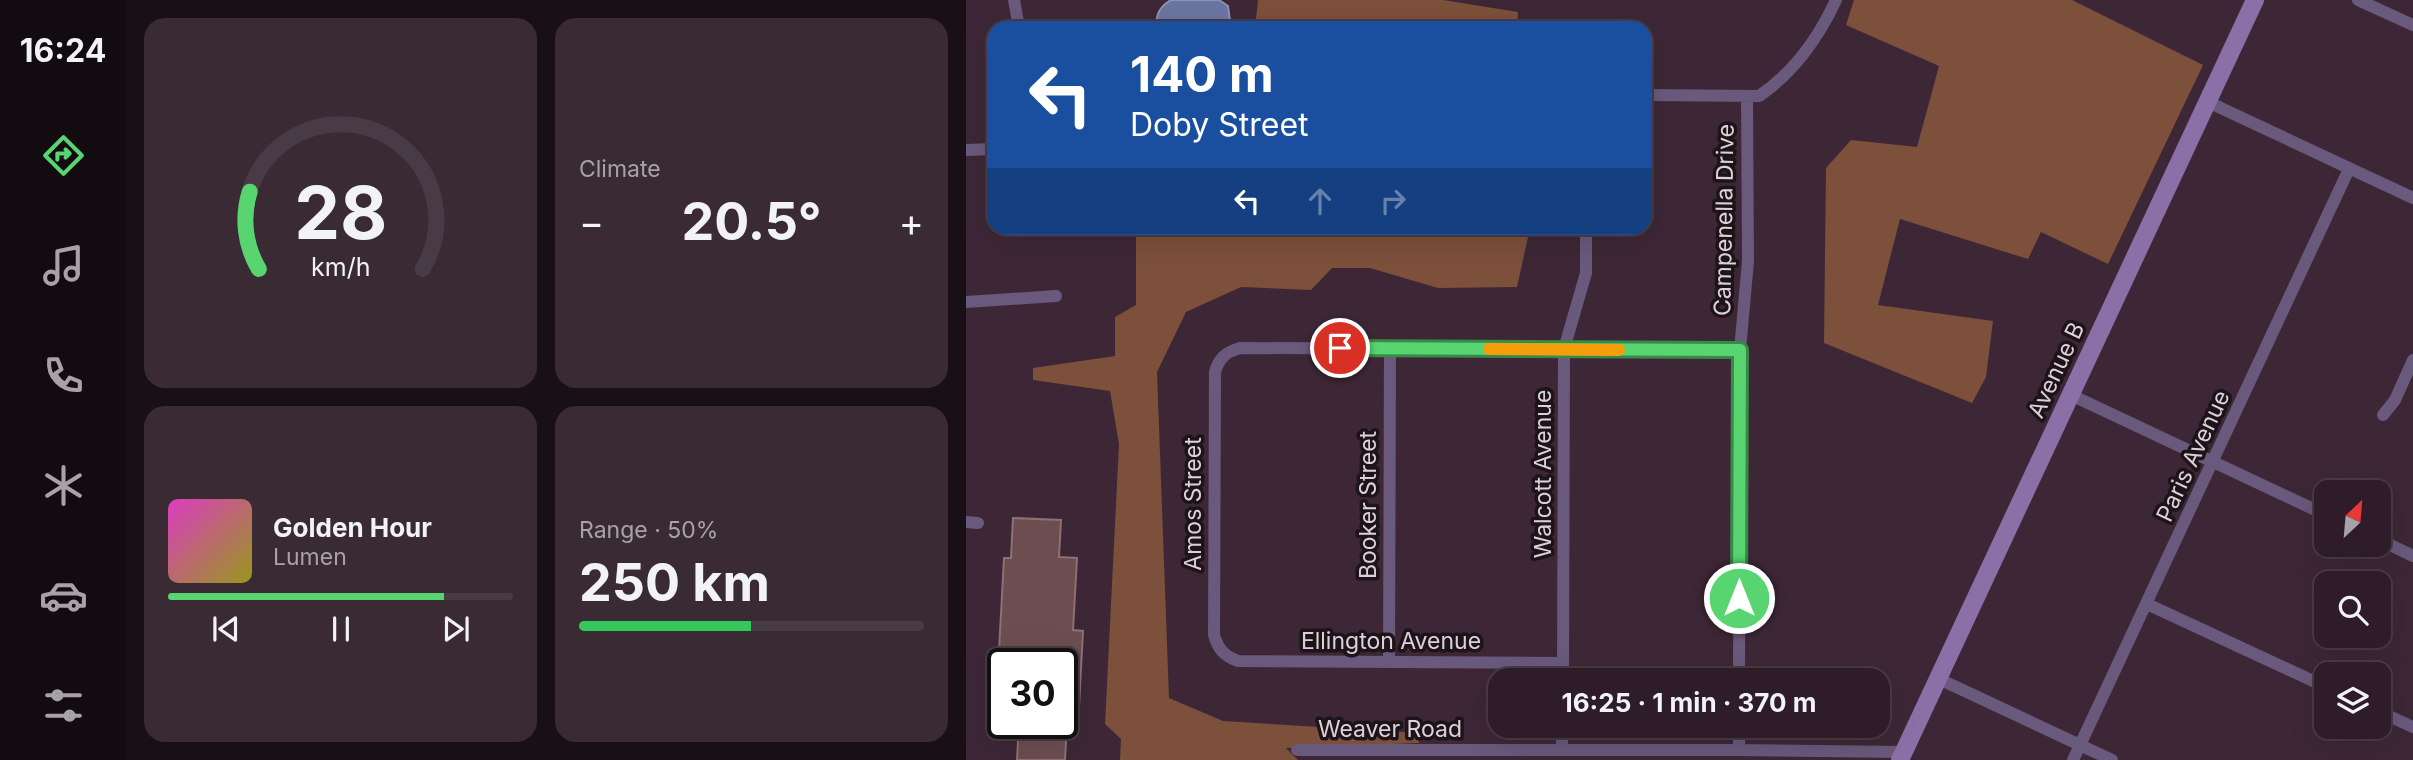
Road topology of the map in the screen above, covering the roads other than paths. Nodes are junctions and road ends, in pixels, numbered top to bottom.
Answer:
1 (1014, 0) edge
2 (1836, 0) edge
3 (2255, 0) edge
4 (2358, 0) edge
5 (1018, 21) edge
6 (2413, 25) edge
7 (1652, 95) edge
8 (1747, 96) junction
9 (2208, 102) junction
10 (987, 149) edge
11 (966, 150) edge
12 (2349, 169) junction
13 (2413, 198) edge
14 (1586, 235) edge
15 (1056, 296) dead end
16 (966, 302) edge
17 (1390, 348) junction
18 (1564, 349) junction
19 (1740, 350) junction
20 (2413, 360) edge
21 (2071, 395) junction
22 (2383, 415) dead end
23 (2213, 463) junction
24 (2314, 509) edge
25 (2391, 545) edge
26 (2413, 556) edge
27 (2147, 604) junction
28 (1222, 652) joint
29 (1389, 662) junction
30 (1563, 663) junction
31 (1563, 668) edge
32 (1739, 668) edge
33 (1939, 679) junction
34 (2314, 681) edge
35 (2391, 717) edge
36 (2413, 727) edge
37 (1562, 738) edge
38 (1739, 738) edge
39 (2080, 745) junction
40 (1562, 749) junction
41 (1297, 750) dead end
42 (1739, 750) junction
43 (1902, 756) edge
44 (2073, 760) edge
45 (2112, 760) edge

1 - 5 street
2 - 8 street
3 - 9 main road, Avenue B
4 - 6 street
7 - 8 street
8 - 19 street, Campenella Drive
9 - 12 street
9 - 21 main road, Avenue B
10 - 11 street
12 - 13 street
12 - 23 street, Paris Avenue
14 - 18 street, Walcott Avenue
15 - 16 street
17 - 18 street
17 - 28 street, Amos Street
17 - 29 street, Booker Street
18 - 19 street
18 - 30 street, Walcott Avenue
19 - 32 street, Campenella Drive
20 - 22 street
21 - 23 street
21 - 33 main road, Avenue B
23 - 24 street
23 - 27 street, Paris Avenue
25 - 26 street
27 - 34 street
27 - 39 street, Paris Avenue
28 - 29 street, Ellington Avenue
29 - 30 street, Ellington Avenue
30 - 31 street, Walcott Avenue
33 - 39 street
33 - 43 main road, Avenue B
35 - 36 street
37 - 40 street
38 - 42 street
39 - 44 street, Paris Avenue
39 - 45 street
40 - 41 street, Weaver Road
40 - 42 street, Weaver Road
42 - 43 street, Weaver Road

